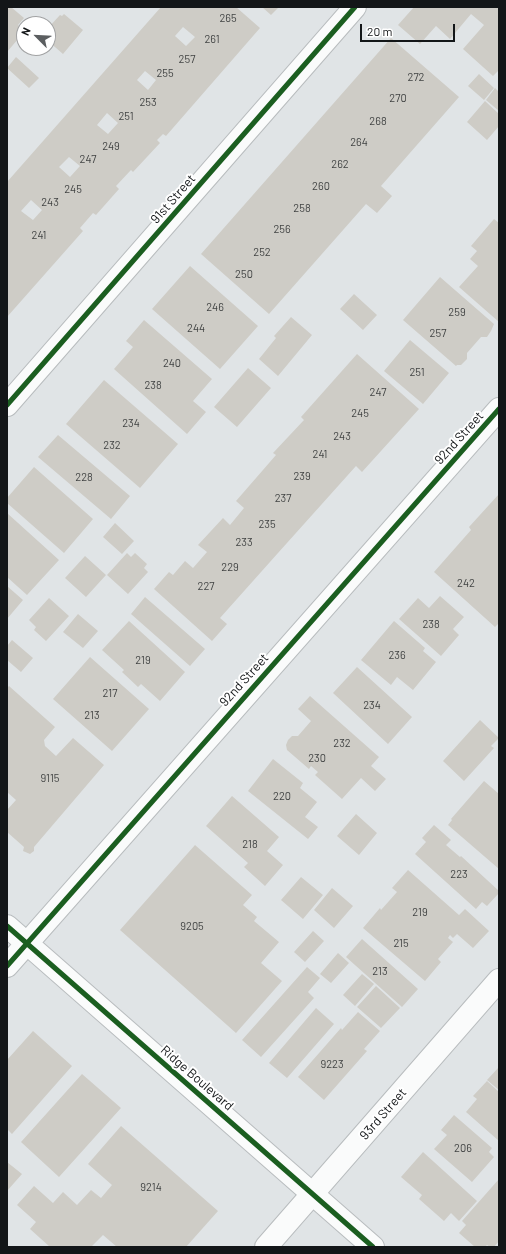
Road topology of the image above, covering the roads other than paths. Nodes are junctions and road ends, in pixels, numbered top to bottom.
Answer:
1 (355, 7) edge
2 (7, 405) edge
3 (499, 409) edge
4 (7, 926) edge
5 (26, 944) junction
6 (7, 966) edge
7 (499, 980) edge
8 (313, 1194) junction
9 (266, 1247) edge
10 (373, 1247) edge

1 - 2 street, 91st Street
3 - 5 street, 92nd Street
4 - 5 street, Ridge Boulevard
5 - 6 street, 92nd Street
5 - 8 street, Ridge Boulevard
7 - 8 street, 93rd Street
8 - 9 street, 93rd Street
8 - 10 street, Ridge Boulevard

